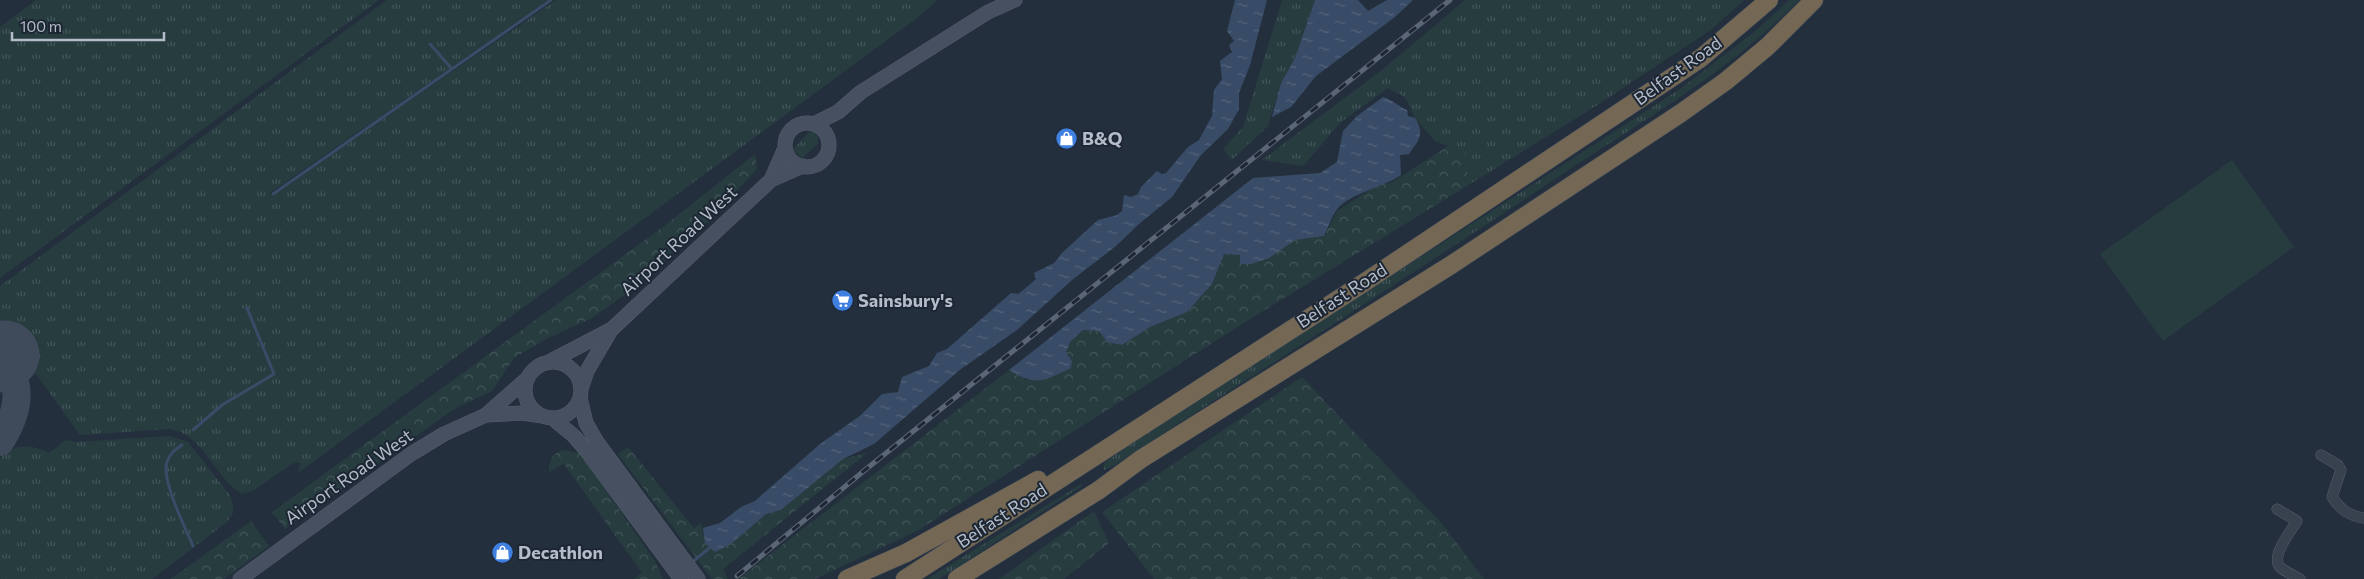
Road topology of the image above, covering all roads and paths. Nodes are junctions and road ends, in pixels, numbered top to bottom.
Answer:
1 (1015, 0) edge
2 (1769, 0) edge
3 (1814, 0) edge
4 (838, 112) junction
5 (814, 124) junction
6 (828, 139) junction
7 (785, 148) junction
8 (804, 166) junction
9 (771, 180) junction
10 (612, 330) junction
11 (549, 362) junction
12 (528, 378) junction
13 (581, 394) junction
14 (486, 415) junction
15 (548, 417) junction
16 (2321, 454) dead end
17 (1083, 464) junction
18 (2276, 509) dead end
19 (2364, 518) edge
20 (1002, 551) junction
21 (686, 572) edge
22 (240, 579) edge
23 (847, 579) edge
24 (905, 579) edge
25 (957, 579) edge
26 (973, 579) edge
27 (2300, 579) edge

1 - 4 street
2 - 17 highway, Belfast Road
3 - 20 highway, Belfast Road
4 - 5 street
4 - 6 street
5 - 6 street
5 - 7 street
6 - 8 street
7 - 8 street
7 - 9 street, Airport Road West
8 - 9 street, Airport Road West
9 - 10 street, Airport Road West
10 - 11 street, Airport Road West
10 - 13 street, Airport Road West
11 - 12 street
11 - 13 street
12 - 14 street, Airport Road West
12 - 15 street
13 - 15 street
13 - 21 street
14 - 15 street, Airport Road West
14 - 22 street, Airport Road West
15 - 21 street
16 - 19 street
17 - 23 highway
17 - 24 highway, Belfast Road
18 - 27 street
20 - 25 highway, Belfast Road
20 - 26 highway

